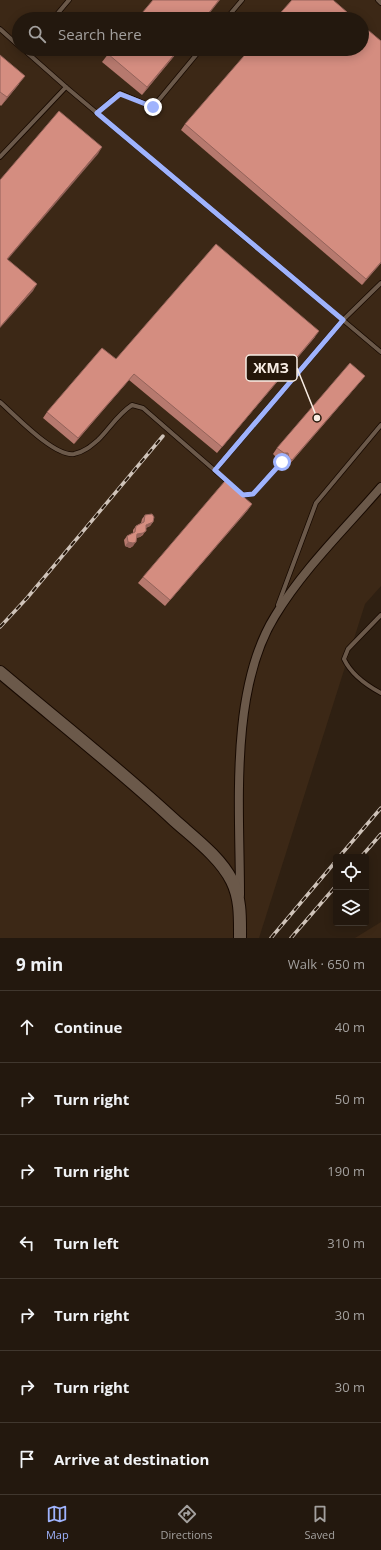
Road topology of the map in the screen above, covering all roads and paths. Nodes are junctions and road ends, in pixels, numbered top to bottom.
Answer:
1 (69, 0) edge
2 (242, 0) edge
3 (378, 0) edge
4 (381, 3) edge
5 (59, 12) edge
6 (232, 12) edge
7 (0, 29) edge
8 (12, 40) edge
9 (32, 56) edge
10 (195, 56) edge
11 (66, 87) junction
12 (97, 113) junction
13 (0, 157) edge
14 (381, 283) edge
15 (343, 320) junction
16 (381, 352) edge
17 (0, 402) edge
18 (381, 424) edge
19 (282, 462) dead end
20 (215, 470) junction
21 (381, 487) edge
22 (381, 615) edge
23 (274, 617) junction
24 (0, 672) edge
25 (381, 693) edge
26 (240, 913) junction
27 (240, 938) edge

1 - 5 lane
2 - 6 lane
3 - 4 lane
7 - 8 lane
9 - 11 lane
10 - 12 lane
11 - 12 lane
11 - 13 lane
12 - 15 lane
14 - 15 lane
15 - 16 lane
15 - 20 lane
17 - 20 lane
18 - 23 lane
19 - 20 lane
21 - 23 street
22 - 25 lane
23 - 26 street
24 - 26 main road
26 - 27 main road

